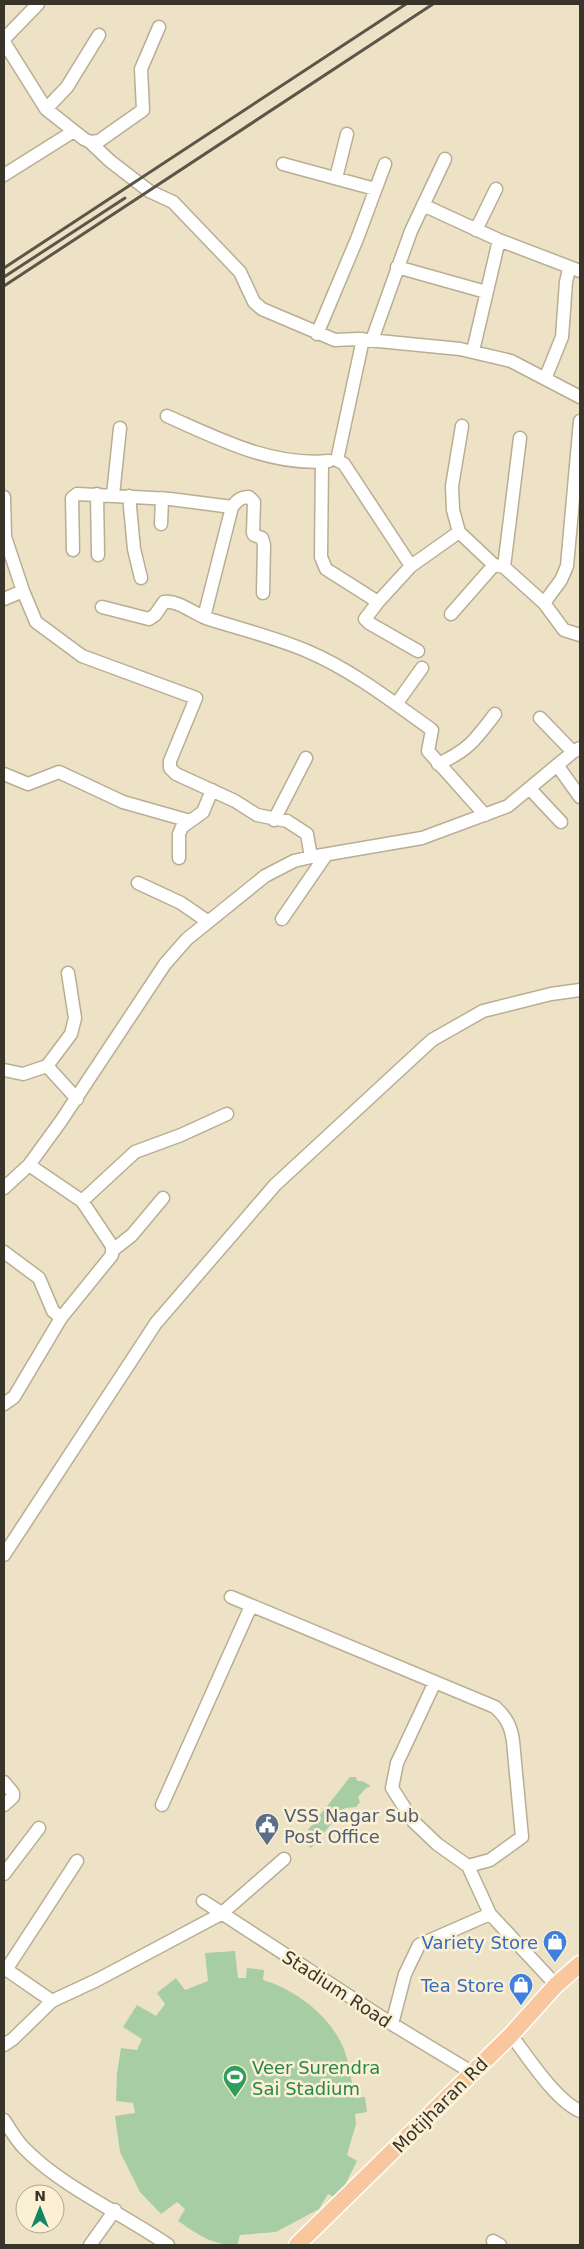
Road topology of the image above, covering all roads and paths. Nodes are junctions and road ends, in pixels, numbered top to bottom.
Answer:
1 (38, 4) edge
2 (158, 27) dead end
3 (99, 35) dead end
4 (4, 40) edge
5 (46, 108) junction
6 (74, 132) junction
7 (347, 134) dead end
8 (90, 142) junction
9 (445, 159) dead end
10 (283, 164) dead end
11 (385, 164) dead end
12 (4, 175) edge
13 (336, 178) junction
14 (375, 188) junction
15 (496, 189) dead end
16 (423, 205) junction
17 (476, 230) junction
18 (499, 240) junction
19 (398, 267) junction
20 (575, 270) edge
21 (486, 292) junction
22 (317, 334) junction
23 (368, 340) junction
24 (473, 351) junction
25 (545, 379) junction
26 (580, 397) edge
27 (167, 416) dead end
28 (580, 421) edge
29 (462, 426) dead end
30 (120, 428) dead end
31 (520, 438) dead end
32 (337, 460) junction
33 (322, 462) junction
34 (98, 494) junction
35 (113, 495) junction
36 (129, 496) junction
37 (4, 497) edge
38 (162, 498) junction
39 (232, 507) junction
40 (161, 524) dead end
41 (459, 532) junction
42 (73, 550) dead end
43 (98, 555) dead end
44 (411, 566) junction
45 (499, 566) junction
46 (141, 578) dead end
47 (23, 591) junction
48 (263, 594) dead end
49 (4, 599) edge
50 (378, 602) junction
51 (544, 603) junction
52 (102, 607) dead end
53 (451, 614) dead end
54 (204, 617) junction
55 (580, 635) edge
56 (418, 650) dead end
57 (422, 668) dead end
58 (397, 703) junction
59 (495, 714) dead end
60 (540, 718) dead end
61 (577, 750) edge
62 (306, 758) dead end
63 (438, 764) junction
64 (557, 765) junction
65 (4, 774) edge
66 (530, 789) junction
67 (212, 790) junction
68 (580, 797) edge
69 (484, 815) junction
70 (274, 820) junction
71 (190, 821) junction
72 (561, 822) dead end
73 (326, 855) junction
74 (311, 857) junction
75 (178, 858) dead end
76 (138, 883) dead end
77 (282, 918) dead end
78 (207, 921) junction
79 (68, 974) dead end
80 (580, 990) edge
81 (47, 1066) junction
82 (4, 1070) edge
83 (77, 1099) junction
84 (227, 1114) dead end
85 (29, 1165) junction
86 (4, 1188) edge
87 (163, 1198) dead end
88 (82, 1201) junction
89 (113, 1250) junction
90 (4, 1252) edge
91 (61, 1318) junction
92 (4, 1405) edge
93 (4, 1555) edge
94 (231, 1598) dead end
95 (251, 1606) junction
96 (435, 1682) junction
97 (4, 1782) edge
98 (4, 1805) edge
99 (162, 1805) dead end
100 (39, 1828) dead end
101 (284, 1859) dead end
102 (77, 1861) dead end
103 (468, 1866) junction
104 (4, 1874) edge
105 (203, 1901) dead end
106 (221, 1914) junction
107 (490, 1914) junction
108 (580, 1964) edge
109 (5, 1969) edge
110 (556, 1985) junction
111 (52, 2001) junction
112 (392, 2024) junction
113 (511, 2035) junction
114 (4, 2045) edge
115 (473, 2073) junction
116 (580, 2111) edge
117 (4, 2120) edge
118 (115, 2210) junction
119 (300, 2244) edge
120 (90, 2245) edge
121 (168, 2245) edge

1 - 4 street
2 - 8 street
3 - 5 street
4 - 5 street
5 - 6 street
6 - 8 street
6 - 12 street
7 - 13 street
8 - 22 street
9 - 16 street
10 - 13 street
11 - 14 street
13 - 14 street
14 - 22 street
15 - 17 street
16 - 17 street
16 - 19 street
17 - 18 street
18 - 20 street
18 - 21 street
19 - 21 street
19 - 23 street
20 - 25 street
21 - 24 street
22 - 23 street
23 - 24 street
23 - 32 street
24 - 25 street
25 - 26 street
27 - 33 street
28 - 51 street
29 - 41 street
30 - 35 street
31 - 45 street
32 - 33 street
32 - 44 street
33 - 50 street
34 - 35 street
34 - 42 street
34 - 43 street
35 - 36 street
36 - 38 street
36 - 46 street
37 - 47 street
38 - 39 street
38 - 40 street
39 - 48 street
39 - 54 street
41 - 44 street
41 - 45 street
44 - 50 street
45 - 51 street
45 - 53 street
47 - 49 street
47 - 67 street
50 - 56 street
51 - 55 street
52 - 54 street
54 - 58 street
57 - 58 street
58 - 63 street
59 - 63 street
60 - 61 street
61 - 64 street
62 - 70 street
63 - 69 street
64 - 66 street
64 - 68 street
65 - 71 street
66 - 69 street
66 - 72 street
67 - 70 street
67 - 71 street
69 - 73 street
70 - 74 street
71 - 75 street
73 - 74 street
73 - 77 street
74 - 78 street
76 - 78 street
78 - 83 street
79 - 81 street
80 - 93 street
81 - 82 street
81 - 83 street
83 - 85 street
84 - 88 street
85 - 86 street
85 - 88 street
87 - 89 street
88 - 89 street
89 - 91 street
90 - 91 street
91 - 92 street
94 - 95 street
95 - 96 street
95 - 99 street
96 - 103 street
96 - 103 street
97 - 98 street
100 - 104 street
101 - 106 street
102 - 109 street
103 - 107 street
105 - 106 street, Stadium Road
106 - 111 street
106 - 112 street, Stadium Road
107 - 110 street
107 - 112 street
108 - 110 main road, Motijharan Rd
109 - 111 street
110 - 113 main road, Motijharan Rd
111 - 114 street
112 - 115 street, Stadium Road
113 - 115 main road, Motijharan Rd
113 - 116 street
115 - 119 main road, Motijharan Rd
117 - 118 street
118 - 120 street
118 - 121 street

